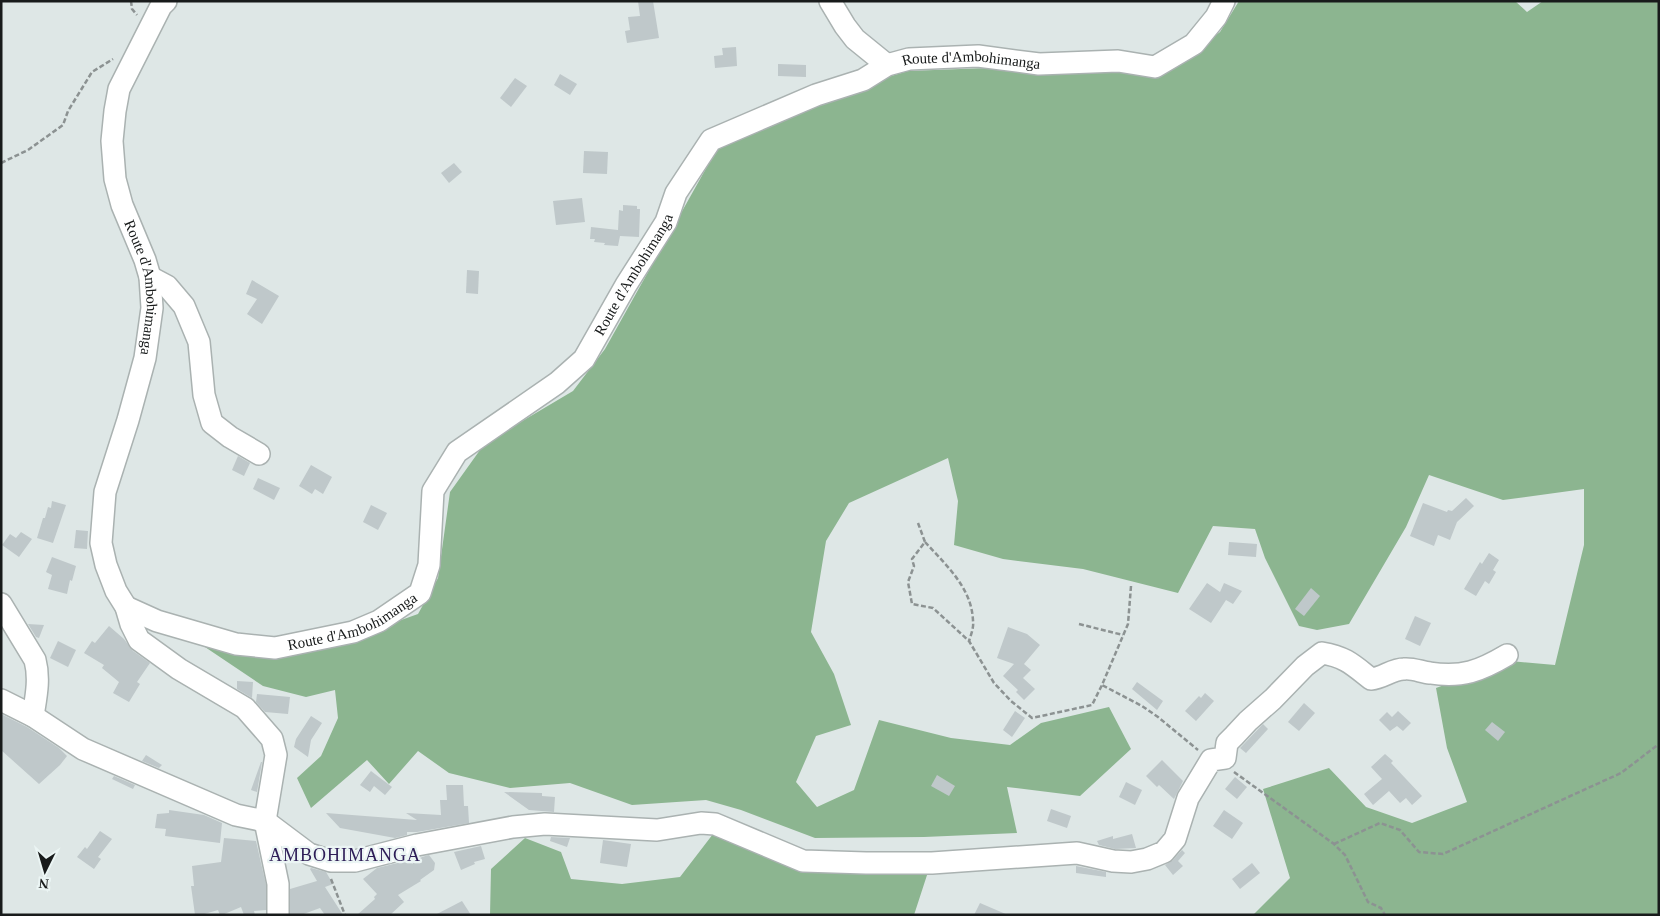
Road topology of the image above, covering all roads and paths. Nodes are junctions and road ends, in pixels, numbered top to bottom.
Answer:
1 (166, 1) edge
2 (830, 1) edge
3 (1224, 1) edge
4 (116, 58) dead end
5 (887, 65) junction
6 (1, 163) edge
7 (150, 277) junction
8 (259, 454) dead end
9 (918, 523) dead end
10 (925, 542) junction
11 (1130, 586) dead end
12 (1, 604) edge
13 (126, 607) junction
14 (1079, 624) dead end
15 (1123, 635) junction
16 (970, 641) junction
17 (1507, 655) dead end
18 (1102, 685) junction
19 (1014, 698) dead end
20 (1, 700) edge
21 (1011, 701) junction
22 (33, 716) junction
23 (1659, 744) edge
24 (1218, 759) junction
25 (265, 822) junction
26 (1334, 844) junction
27 (331, 861) junction
28 (278, 915) edge
29 (345, 915) edge
30 (1385, 915) edge

1 - 7 street, Route d'Ambohimanga
2 - 5 street
3 - 5 street, Route d'Ambohimanga
4 - 6 path
5 - 13 street, Route d'Ambohimanga
7 - 8 street
7 - 13 street, Route d'Ambohimanga
9 - 10 path
10 - 16 path
10 - 16 path
11 - 15 path
12 - 22 street
13 - 25 street, Route d'Ambohimanga
14 - 15 path
15 - 18 path
16 - 21 path
17 - 24 street
18 - 21 path
18 - 24 path
19 - 21 path
20 - 22 street
22 - 25 street
23 - 26 path
24 - 26 path
24 - 27 street
25 - 27 street
25 - 28 street
26 - 30 path
27 - 29 path

